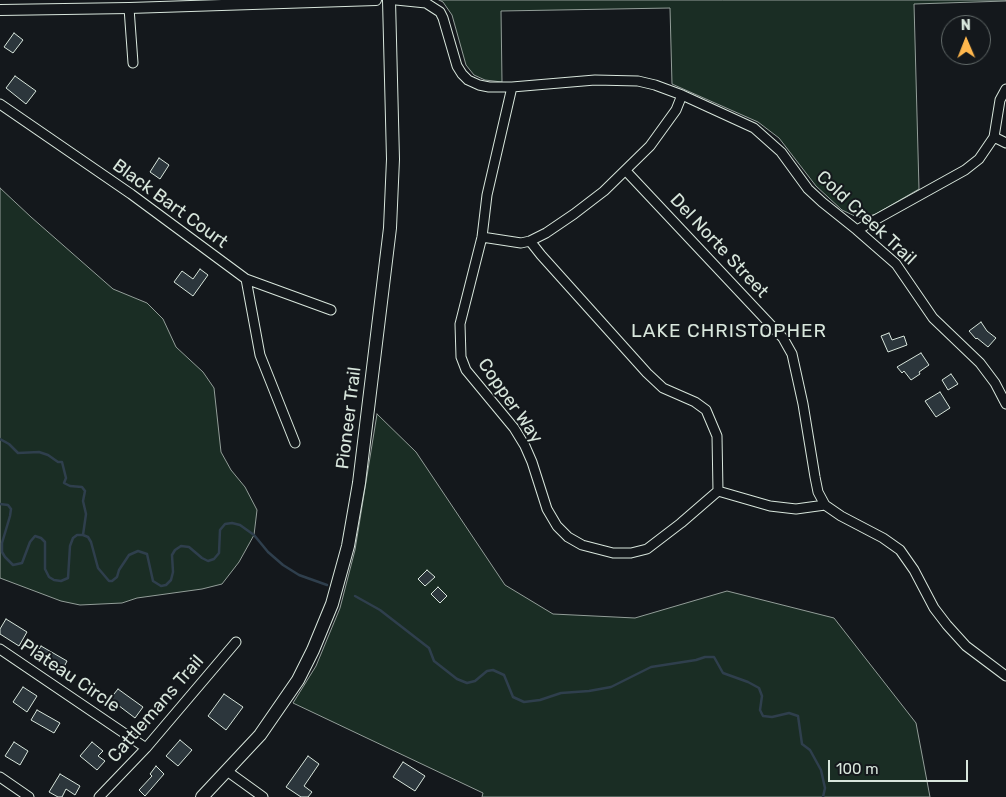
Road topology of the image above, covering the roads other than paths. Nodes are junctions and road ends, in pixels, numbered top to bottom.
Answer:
1 (376, 0) edge
2 (389, 0) edge
3 (396, 0) edge
4 (129, 8) junction
5 (0, 10) edge
6 (133, 63) dead end
7 (512, 87) junction
8 (1006, 90) edge
9 (682, 96) junction
10 (0, 104) edge
11 (994, 137) junction
12 (1006, 143) edge
13 (626, 171) junction
14 (857, 230) junction
15 (482, 237) junction
16 (530, 241) junction
17 (246, 279) junction
18 (331, 310) dead end
19 (1006, 404) edge
20 (295, 443) dead end
21 (718, 491) junction
22 (825, 505) junction
23 (236, 642) dead end
24 (0, 649) edge
25 (1006, 676) edge
26 (146, 748) junction
27 (227, 771) junction
28 (0, 777) edge
29 (29, 797) edge
30 (99, 797) edge
31 (202, 797) edge
32 (263, 797) edge

1 - 4 street
2 - 27 main road, Pioneer Trail
3 - 7 street, Cold Creek Trail
4 - 5 street
4 - 6 street
7 - 9 street, Cold Creek Trail
7 - 15 street, Copper Way
8 - 11 street
9 - 13 street
9 - 14 street, Cold Creek Trail
10 - 17 street, Black Bart Court
11 - 12 street
11 - 14 street
13 - 16 street
13 - 22 street, Del Norte Street
14 - 19 street, Cold Creek Trail
15 - 16 street
15 - 21 street, Copper Way
16 - 21 street
17 - 18 street, Black Bart Court
17 - 20 street
21 - 22 street
22 - 25 street
23 - 26 street, Cattlemans Trail
24 - 26 street, Plateau Circle
26 - 30 street, Cattlemans Trail
27 - 31 main road, Pioneer Trail
27 - 32 street
28 - 29 street

